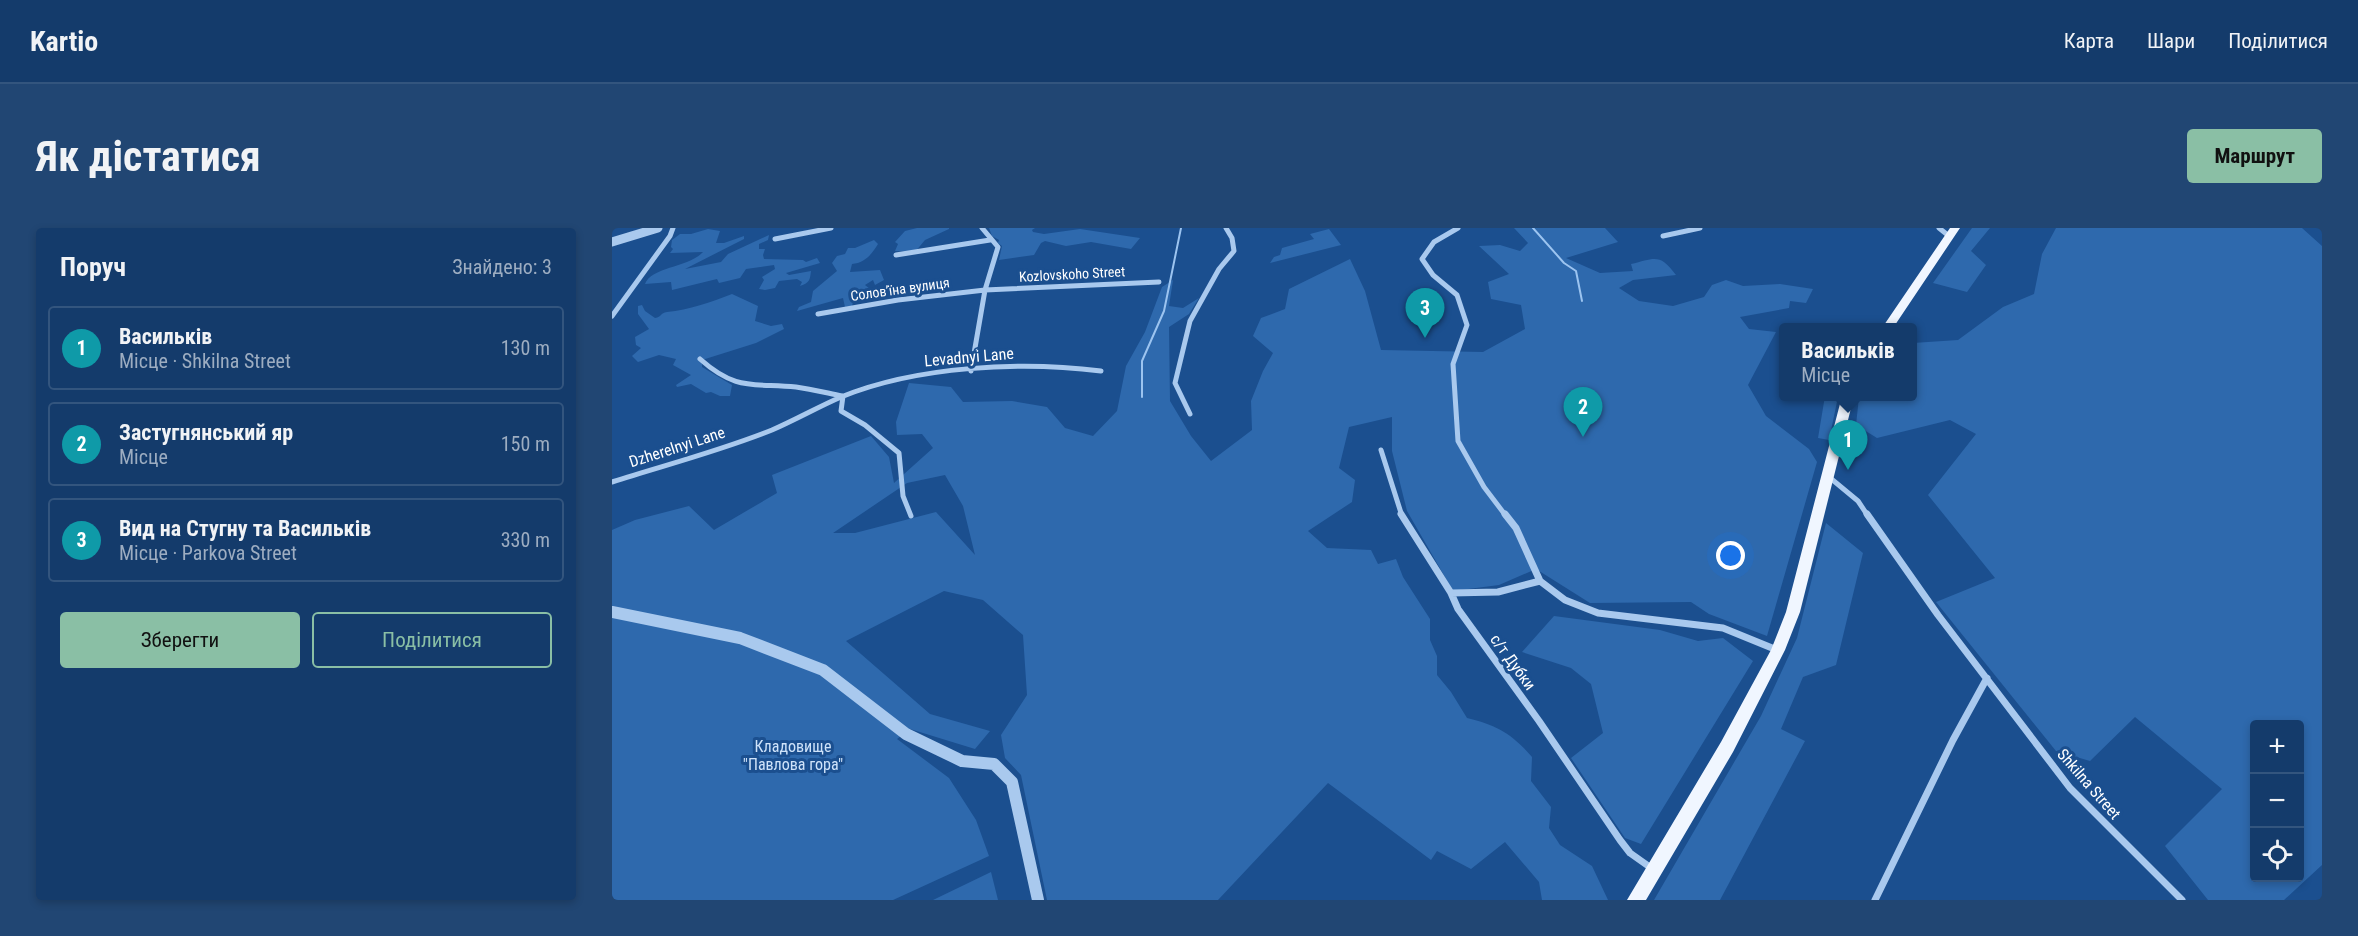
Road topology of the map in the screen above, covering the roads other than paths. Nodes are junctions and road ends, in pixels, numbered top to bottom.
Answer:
1 (658, 228) edge
2 (673, 228) edge
3 (831, 228) edge
4 (981, 228) edge
5 (1226, 228) edge
6 (1458, 228) edge
7 (1700, 228) edge
8 (1939, 228) edge
9 (1952, 232) edge
10 (1663, 236) dead end
11 (775, 239) dead end
12 (990, 240) junction
13 (612, 242) edge
14 (896, 255) dead end
15 (1159, 282) dead end
16 (985, 290) junction
17 (818, 314) dead end
18 (612, 316) edge
19 (1890, 323) edge
20 (700, 359) dead end
21 (971, 371) junction
22 (1101, 371) dead end
23 (843, 396) junction
24 (1847, 401) edge
25 (1190, 414) dead end
26 (752, 436) joint
27 (1381, 450) dead end
28 (1828, 477) junction
29 (612, 482) edge
30 (911, 516) dead end
31 (1540, 581) junction
32 (1451, 593) junction
33 (612, 612) edge
34 (1778, 650) junction
35 (1987, 678) junction
36 (1654, 870) junction
37 (1038, 900) edge
38 (1636, 900) edge
39 (1875, 900) edge
40 (2181, 900) edge

1 - 13 street
2 - 18 street
3 - 11 street
4 - 12 street
5 - 25 street
6 - 31 street
7 - 10 street
8 - 9 street
9 - 19 main road
12 - 14 street
12 - 16 street
15 - 16 street, Kozlovskoho Street
16 - 17 street, Соловʼїна вулиця
16 - 21 street
20 - 23 street
21 - 22 street, Levadnyi Lane
21 - 23 street, Levadnyi Lane
23 - 26 street, Levadnyi Lane
23 - 30 street
24 - 28 main road
26 - 29 street, Dzherelnyi Lane
27 - 32 street, с/т Дубки
28 - 34 main road
28 - 35 street, Shkilna Street
31 - 32 street
31 - 34 street
32 - 36 street, с/т Дубки
33 - 37 street
34 - 36 main road
35 - 39 street
35 - 40 street, Shkilna Street
36 - 38 main road

